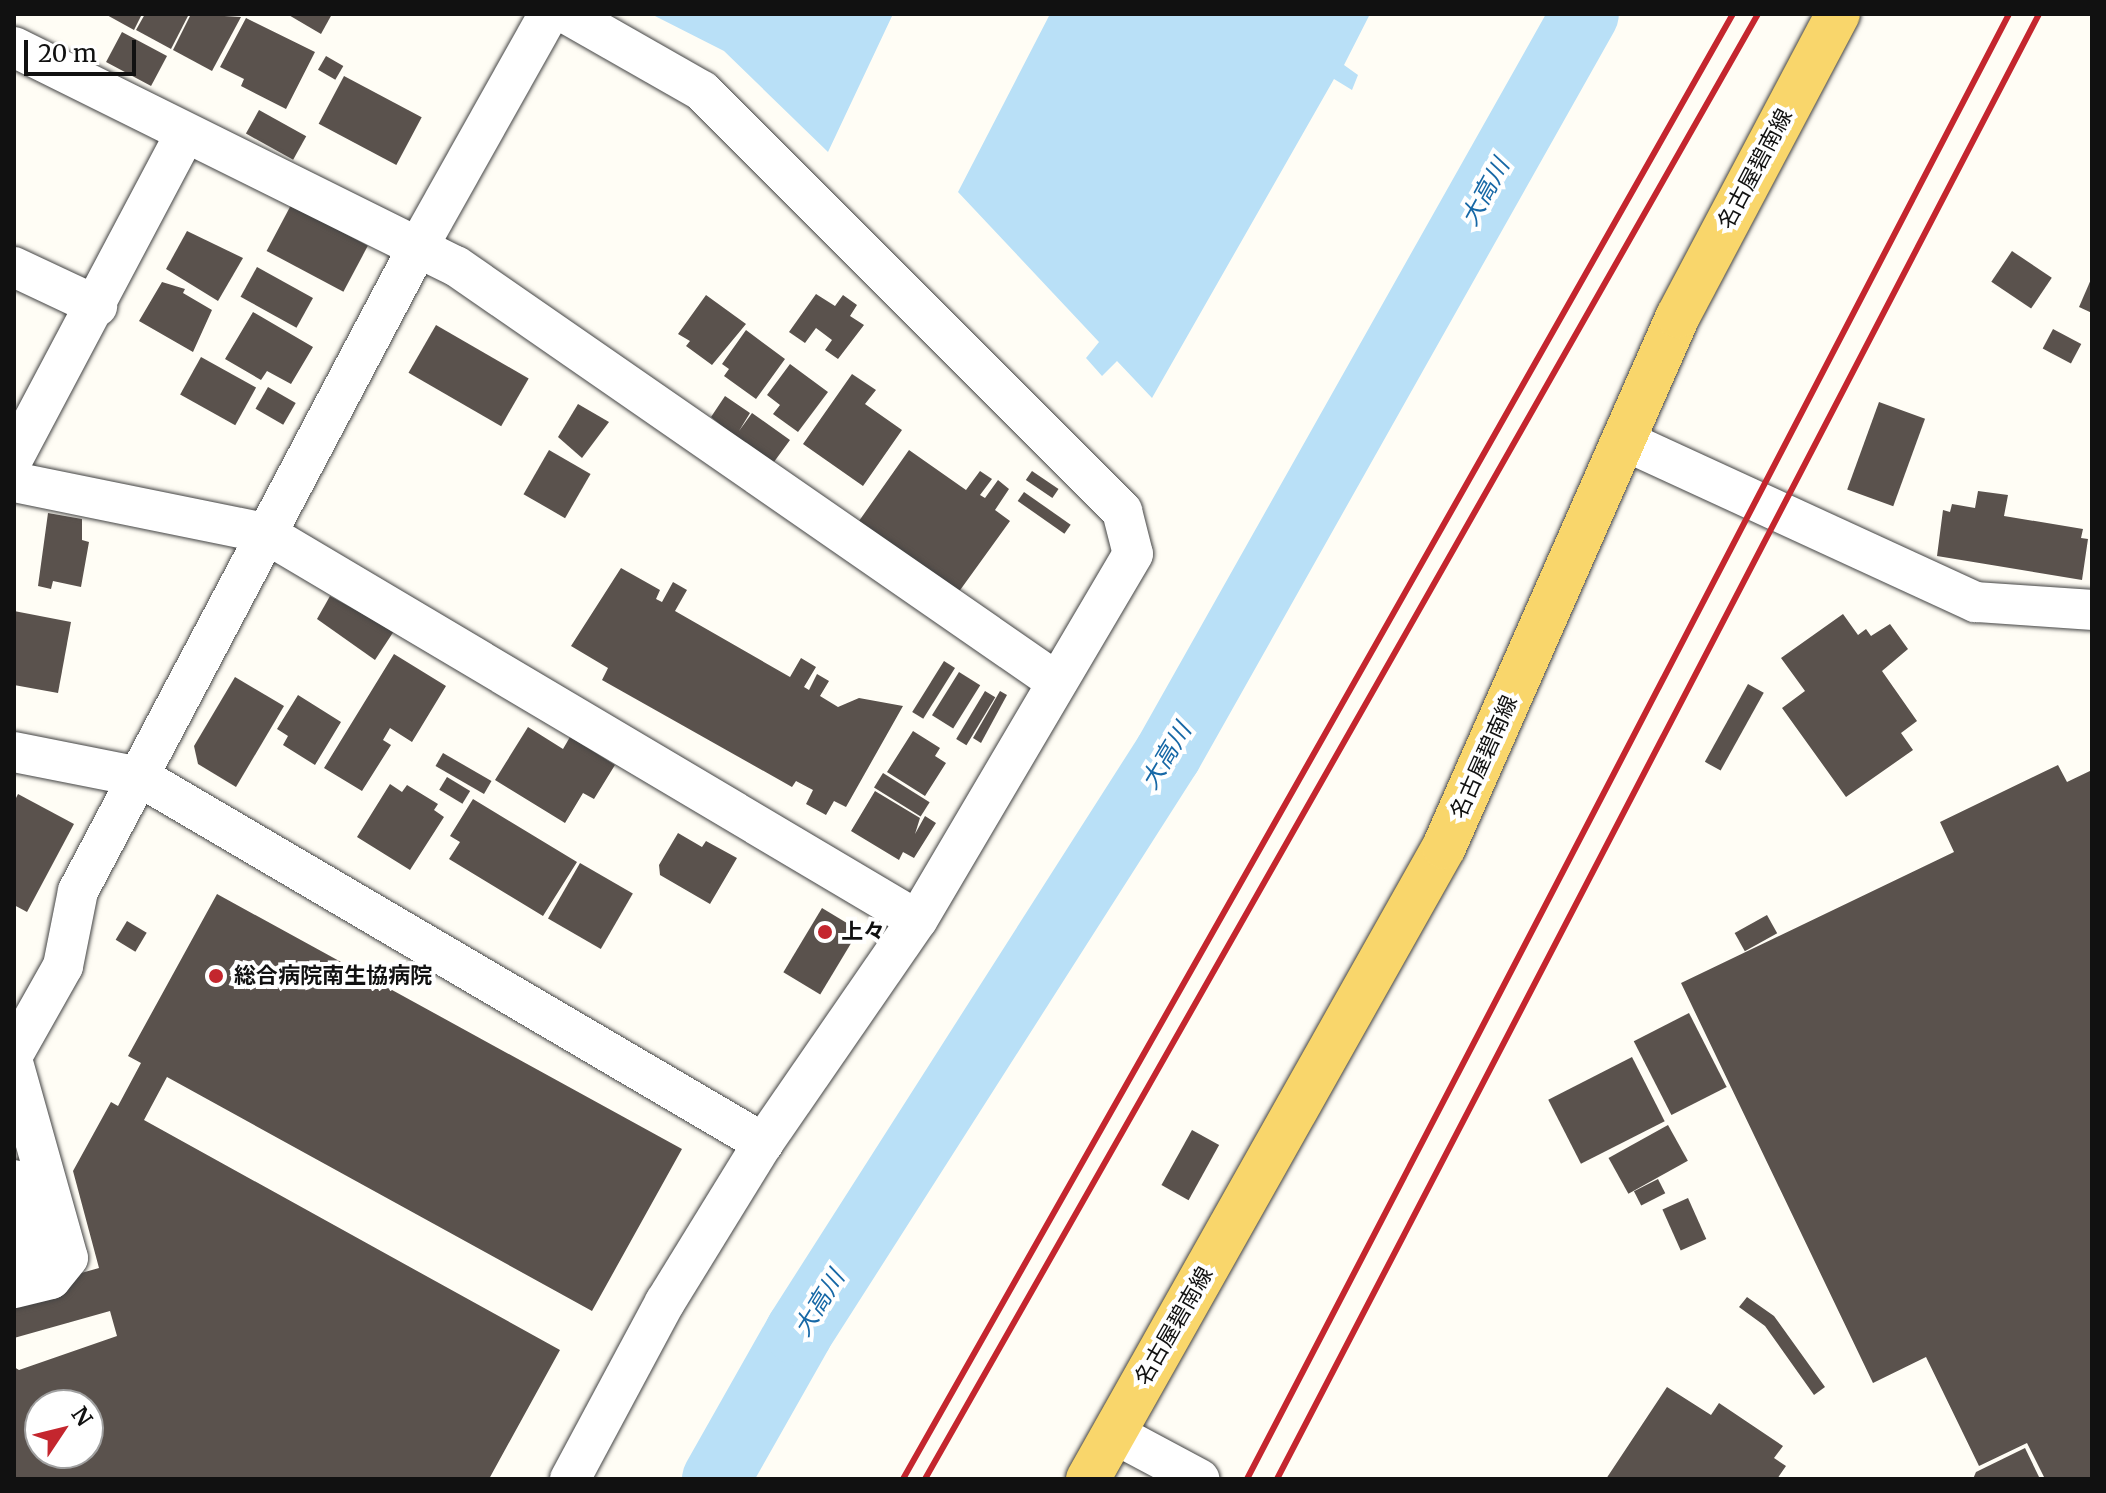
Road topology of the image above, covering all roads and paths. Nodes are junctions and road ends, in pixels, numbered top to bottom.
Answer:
1 (549, 14) edge
2 (567, 14) edge
3 (1838, 14) edge
4 (14, 47) edge
5 (185, 134) junction
6 (418, 247) junction
7 (14, 267) edge
8 (97, 306) junction
9 (1623, 440) junction
10 (14, 457) edge
11 (14, 482) edge
12 (265, 533) junction
13 (2092, 610) edge
14 (1054, 680) junction
15 (14, 752) edge
16 (140, 777) junction
17 (917, 920) junction
18 (14, 1053) edge
19 (14, 1066) edge
20 (763, 1143) junction
21 (14, 1180) edge
22 (16, 1288) edge
23 (1113, 1433) junction
24 (570, 1479) edge
25 (1088, 1479) edge
26 (1199, 1479) edge

1 - 6 street
2 - 14 street
3 - 9 main road, 名古屋碧南線
4 - 5 street
5 - 6 street
5 - 8 street
6 - 12 street
6 - 14 street
7 - 8 street
8 - 10 street
9 - 13 street
9 - 23 main road, 名古屋碧南線
11 - 12 street
12 - 16 street
12 - 17 street
14 - 17 street
15 - 16 street
16 - 18 street
16 - 20 street
17 - 20 street
19 - 22 street
20 - 24 street
21 - 22 street
23 - 25 main road, 名古屋碧南線
23 - 26 street

